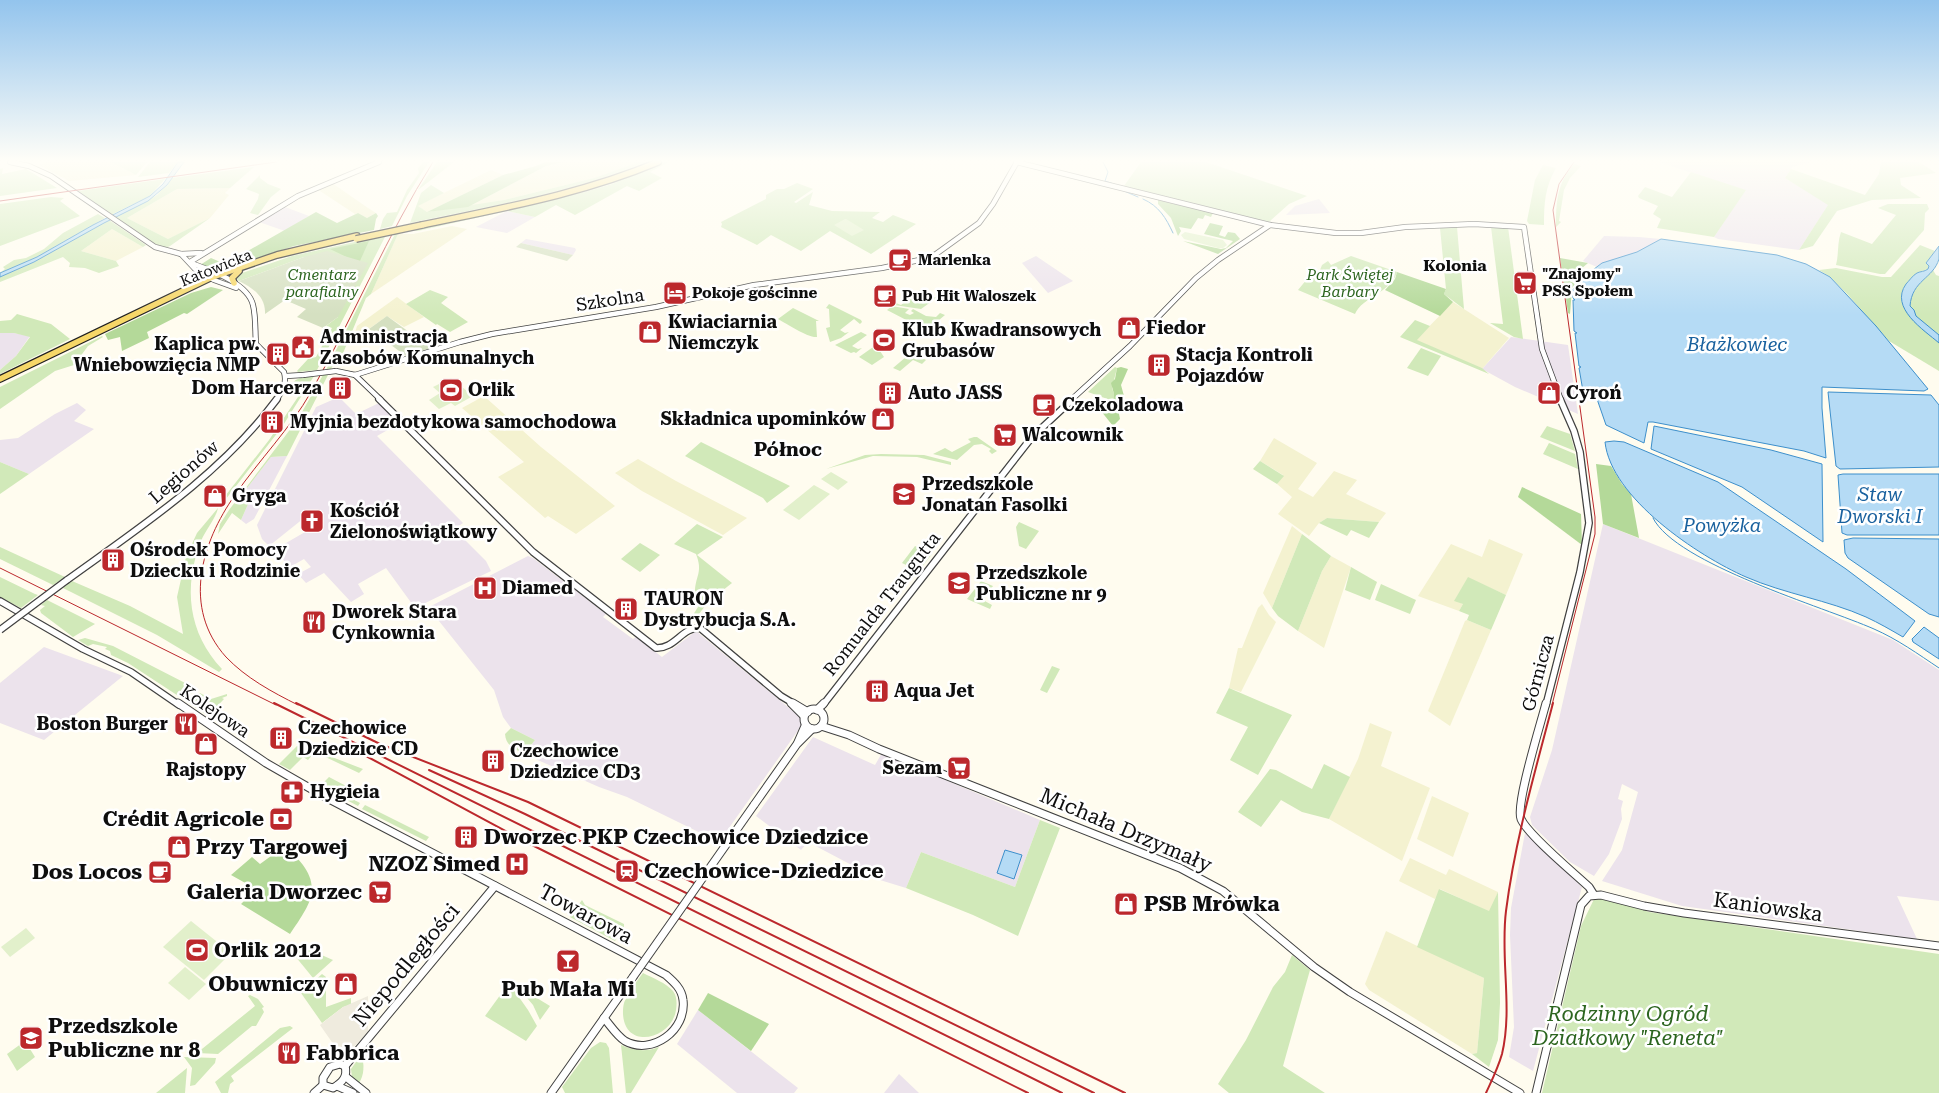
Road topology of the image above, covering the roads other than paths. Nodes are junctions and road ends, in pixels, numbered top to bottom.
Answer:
1 (104, 213) edge
2 (270, 213) edge
3 (470, 213) edge
4 (474, 213) edge
5 (987, 213) edge
6 (1222, 213) edge
7 (422, 224) junction
8 (1270, 225) junction
9 (356, 238) junction
10 (206, 252) junction
11 (181, 254) junction
12 (190, 263) junction
13 (239, 271) junction
14 (203, 274) junction
15 (222, 275) junction
16 (212, 279) junction
17 (234, 283) junction
18 (195, 284) junction
19 (245, 292) junction
20 (355, 375) junction
21 (286, 376) junction
22 (0, 379) edge
23 (0, 383) edge
24 (0, 601) edge
25 (0, 630) edge
26 (806, 714) junction
27 (821, 718) junction
28 (809, 727) junction
29 (494, 886) junction
30 (1594, 895) junction
31 (1939, 946) edge
32 (604, 1018) junction
33 (345, 1066) junction
34 (346, 1077) junction
35 (324, 1085) junction
36 (337, 1086) junction
37 (314, 1093) edge
38 (353, 1093) edge
39 (366, 1093) edge
40 (551, 1093) edge
41 (1520, 1093) edge
42 (1536, 1093) edge

1 - 11 street
2 - 10 street
3 - 7 main road, Katowicka
4 - 7 main road, Katowicka
5 - 20 street, Szkolna
6 - 8 street
7 - 9 main road, Katowicka, bridge
8 - 27 street, Romualda Traugutta
8 - 30 street, Górnicza
9 - 13 main road, Katowicka
9 - 15 main road, Katowicka
10 - 11 street
10 - 12 street
11 - 12 street
12 - 14 street
12 - 15 street
13 - 15 main road, Katowicka
13 - 17 main road
14 - 16 street
14 - 18 main road
15 - 16 main road, Katowicka
15 - 17 street
16 - 18 main road, Katowicka
16 - 19 street
16 - 23 main road, Katowicka
17 - 19 street
18 - 22 main road, Katowicka
19 - 21 street
20 - 21 street, Szkolna, bridge
20 - 26 street
21 - 25 street, Legionów, bridge
24 - 29 street, Kolejowa
26 - 27 street
26 - 28 street
27 - 28 street
27 - 41 street, Michała Drzymały
28 - 32 street, bridge
29 - 32 street, Towarowa
29 - 33 street, Niepodległości
30 - 31 street, Kaniowska
30 - 42 street
32 - 40 street
33 - 34 street
33 - 35 street
34 - 36 street
34 - 39 street
35 - 36 street
35 - 37 street
36 - 38 street

